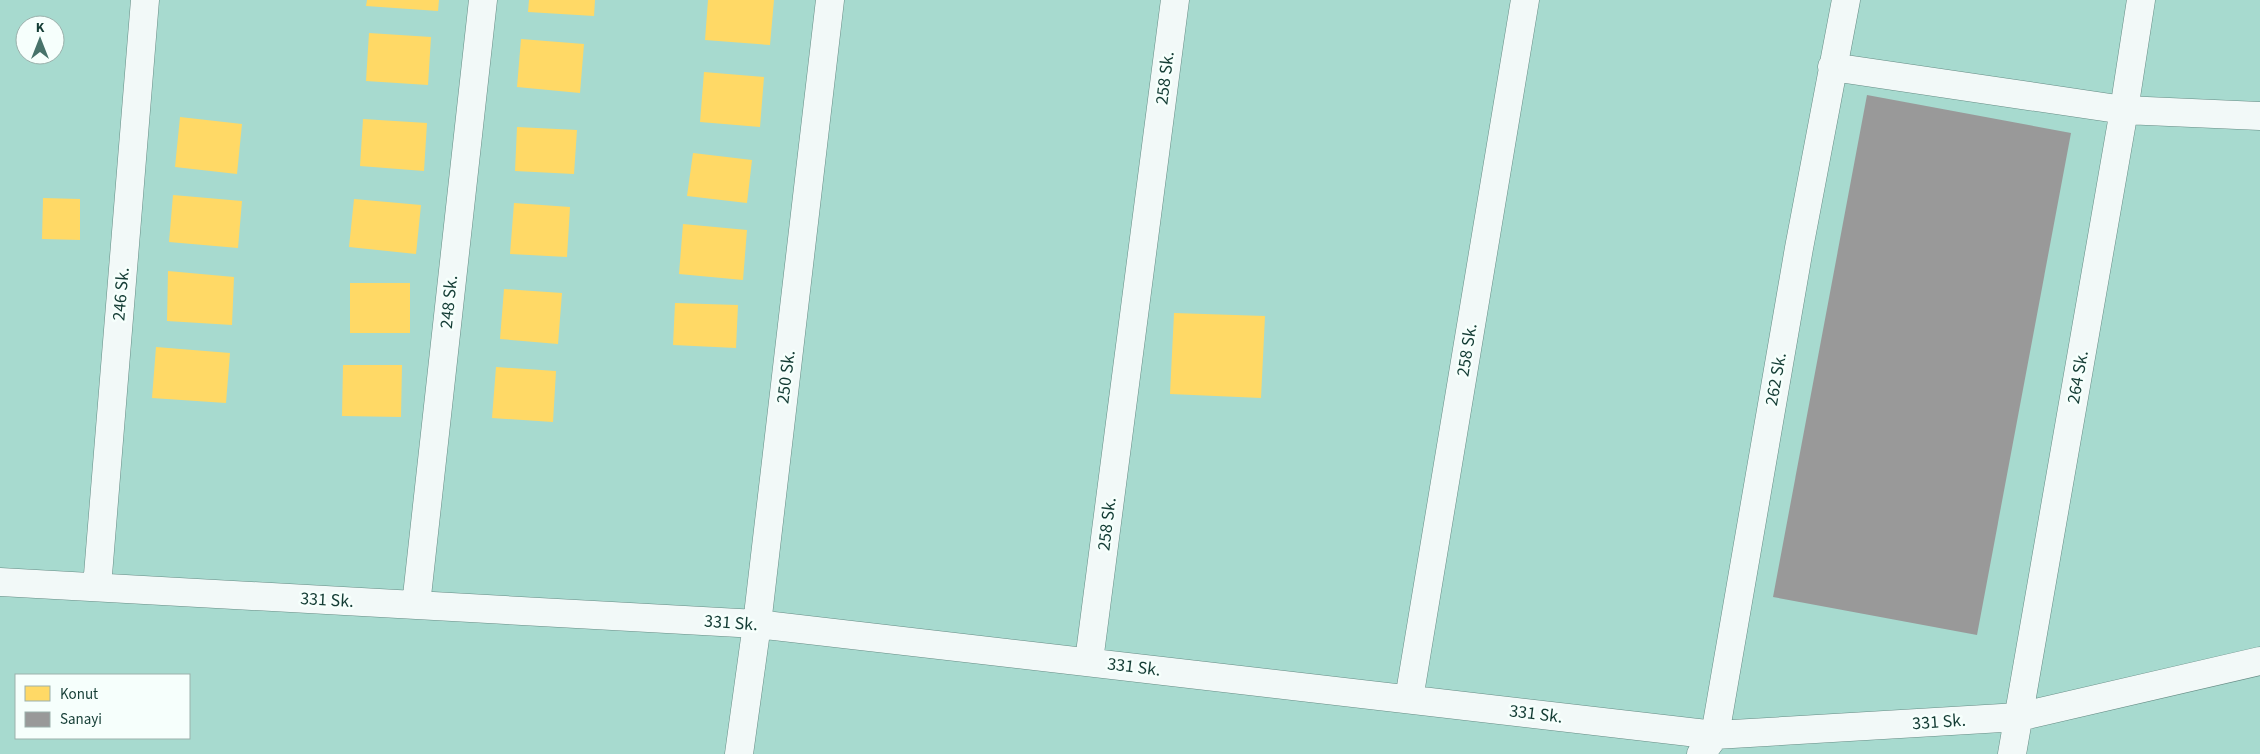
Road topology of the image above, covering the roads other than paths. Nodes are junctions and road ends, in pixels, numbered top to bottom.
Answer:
1 (145, 0) edge
2 (483, 0) edge
3 (830, 0) edge
4 (1175, 0) edge
5 (1525, 0) edge
6 (1846, 0) edge
7 (2142, 0) edge
8 (1832, 68) junction
9 (2124, 110) junction
10 (2260, 116) edge
11 (0, 582) edge
12 (96, 587) junction
13 (416, 605) junction
14 (757, 624) junction
15 (1089, 661) junction
16 (2260, 661) edge
17 (1409, 699) junction
18 (2019, 717) junction
19 (1708, 745) edge
20 (739, 754) edge
21 (2012, 754) edge

1 - 12 street, 246 Sk.
2 - 13 street, 248 Sk.
3 - 14 street, 250 Sk.
4 - 15 street, 258 Sk.
5 - 17 street, 258 Sk.
6 - 8 street, 262 Sk.
7 - 9 street, 264 Sk.
8 - 9 street
8 - 19 street, 262 Sk.
9 - 10 street
9 - 18 street, 264 Sk.
11 - 12 street, 331 Sk.
12 - 13 street, 331 Sk.
13 - 14 street, 331 Sk.
14 - 15 street, 331 Sk.
14 - 20 street, 250 Sk.
15 - 17 street, 331 Sk.
16 - 18 street, 331 Sk.
17 - 19 street, 331 Sk.
18 - 19 street, 331 Sk.
18 - 21 street, 264 Sk.

